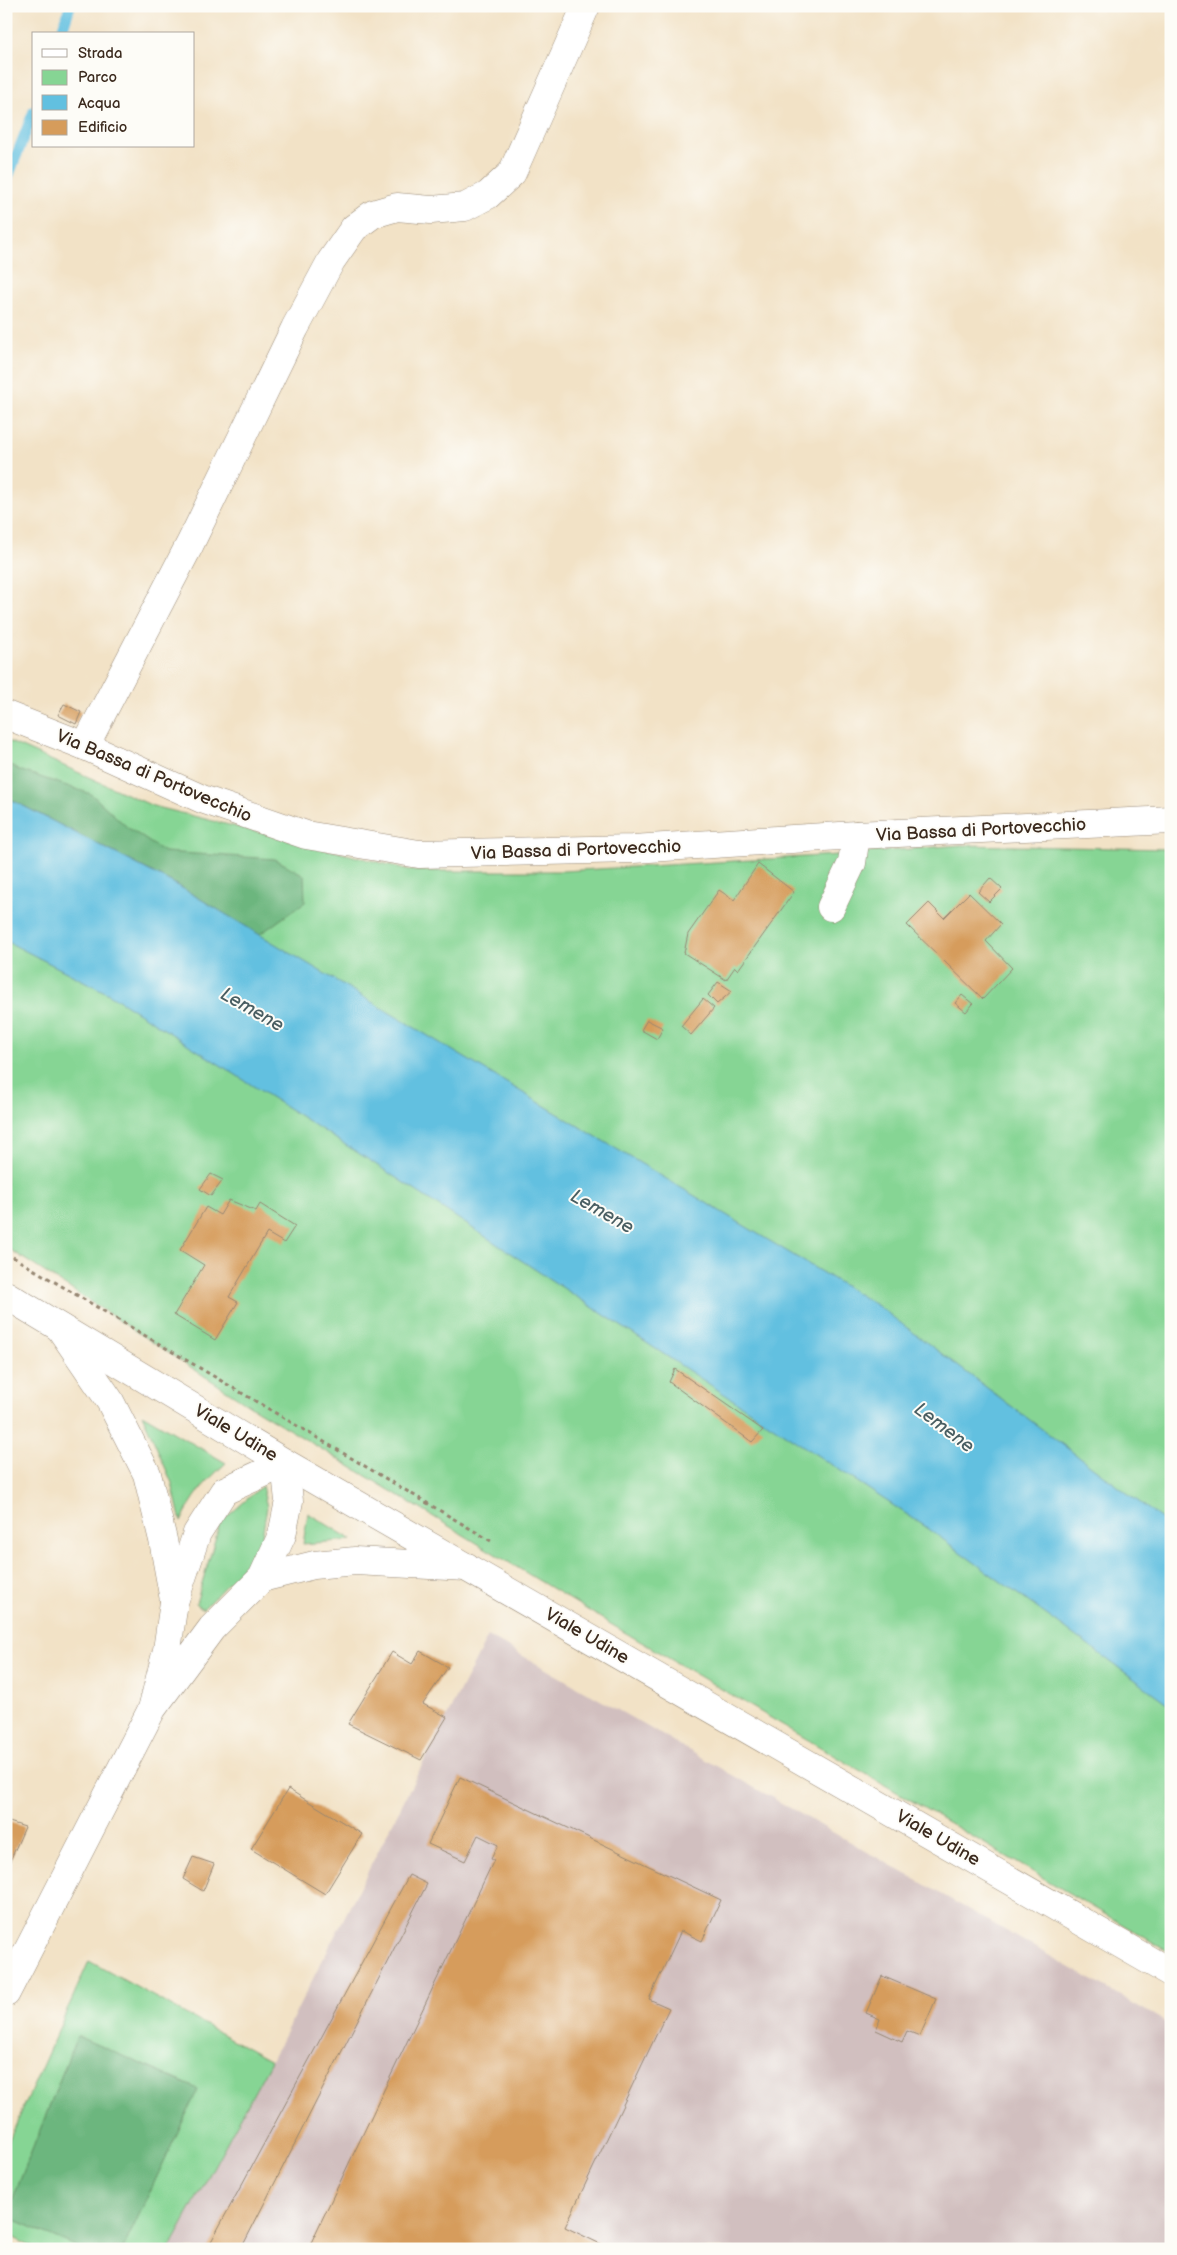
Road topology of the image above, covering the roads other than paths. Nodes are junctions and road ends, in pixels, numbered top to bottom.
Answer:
1 (586, 6) edge
2 (6, 715) edge
3 (85, 746) junction
4 (1171, 820) edge
5 (856, 835) junction
6 (831, 907) dead end
7 (6, 1295) edge
8 (60, 1328) junction
9 (286, 1463) junction
10 (467, 1567) junction
11 (262, 1578) junction
12 (174, 1602) junction
13 (152, 1709) junction
14 (1171, 1972) edge
15 (6, 1993) edge

1 - 3 main road
2 - 3 main road, Via Bassa di Portovecchio
3 - 5 main road, Via Bassa di Portovecchio
4 - 5 main road, Via Bassa di Portovecchio
5 - 6 main road
7 - 8 main road, Viale Udine
8 - 9 main road, Viale Udine
8 - 12 main road
9 - 10 main road, Viale Udine
9 - 11 main road
9 - 12 main road
10 - 11 main road
10 - 14 main road, Viale Udine
11 - 13 main road
12 - 13 main road
13 - 15 main road

